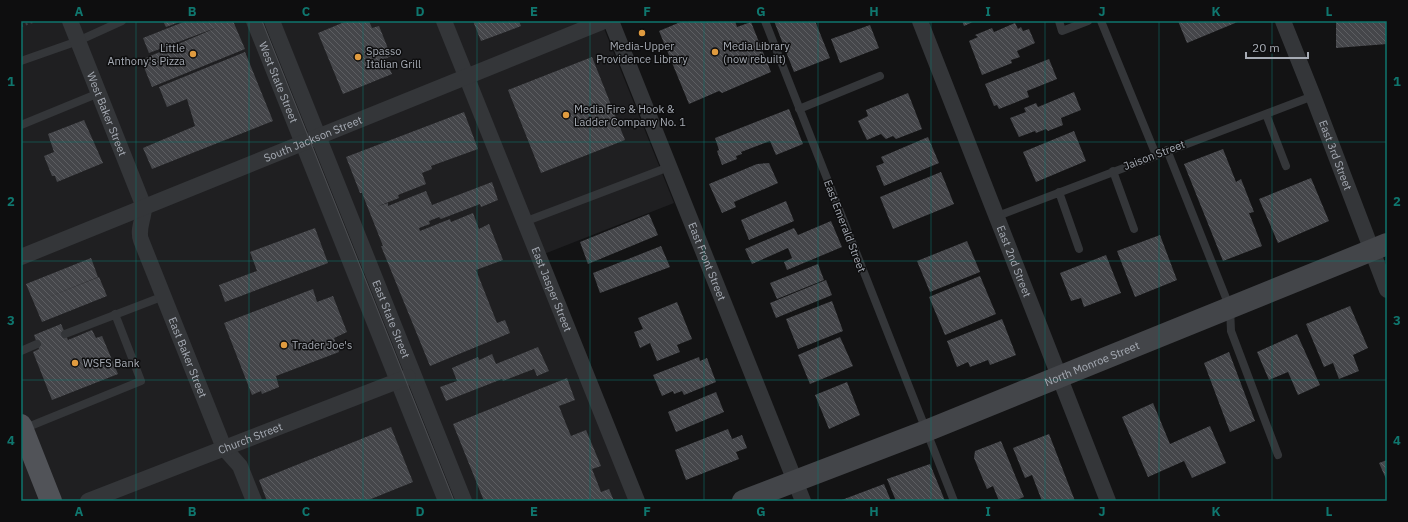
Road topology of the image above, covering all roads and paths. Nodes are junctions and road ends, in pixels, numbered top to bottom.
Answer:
1 (35, 21) edge
2 (70, 21) edge
3 (122, 21) edge
4 (254, 21) edge
5 (272, 21) edge
6 (444, 21) edge
7 (604, 21) edge
8 (611, 21) edge
9 (765, 21) edge
10 (920, 21) edge
11 (1059, 21) edge
12 (1088, 21) edge
13 (1101, 21) edge
14 (1283, 21) edge
15 (21, 26) edge
16 (78, 41) junction
17 (21, 61) edge
18 (880, 76) dead end
19 (466, 78) junction
20 (99, 93) junction
21 (1313, 96) junction
22 (799, 109) junction
23 (1266, 114) junction
24 (21, 125) edge
25 (318, 137) junction
26 (303, 143) junction
27 (1167, 150) junction
28 (1156, 155) junction
29 (1286, 166) dead end
30 (669, 167) junction
31 (1112, 171) junction
32 (1059, 192) junction
33 (144, 207) junction
34 (995, 217) junction
35 (524, 222) junction
36 (1134, 229) dead end
37 (1379, 247) edge
38 (1079, 249) dead end
39 (21, 257) edge
40 (1387, 290) edge
41 (164, 296) junction
42 (1230, 308) junction
43 (115, 314) junction
44 (65, 334) dead end
45 (37, 344) dead end
46 (21, 351) edge
47 (413, 375) junction
48 (1058, 378) junction
49 (398, 381) junction
50 (22, 428) edge
51 (926, 431) junction
52 (224, 448) junction
53 (1278, 454) dead end
54 (795, 481) junction
55 (51, 501) edge
56 (88, 501) edge
57 (254, 501) edge
58 (446, 501) edge
59 (464, 501) edge
60 (637, 501) edge
61 (743, 501) edge
62 (803, 501) edge
63 (954, 501) edge
64 (1108, 501) edge

1 - 15 path
2 - 16 street, West Baker Street
3 - 16 lane
4 - 26 street, West State Street
5 - 25 street, West State Street
6 - 19 street, East Jasper Street
7 - 19 street, South Jackson Street
8 - 30 street, East Front Street
9 - 22 lane, East Emerald Street
10 - 34 street, East 2nd Street
11 - 12 lane
13 - 28 lane
14 - 21 street, East 3rd Street
16 - 17 lane
16 - 20 street, West Baker Street
18 - 22 lane
19 - 25 street, South Jackson Street
19 - 35 street, East Jasper Street
20 - 24 lane
20 - 33 street, West Baker Street
21 - 23 lane, Jaison Street
21 - 37 street, East 3rd Street
22 - 51 lane, East Emerald Street
23 - 27 lane, Jaison Street
23 - 29 lane
25 - 26 street, South Jackson Street
25 - 47 street, East State Street
26 - 33 street, South Jackson Street
26 - 49 street, East State Street
27 - 28 lane, Jaison Street
27 - 42 lane
28 - 31 lane, Jaison Street
30 - 35 lane
30 - 54 street, East Front Street
31 - 32 lane, Jaison Street
31 - 36 lane
32 - 34 lane, Jaison Street
32 - 38 lane
33 - 39 street, South Jackson Street
33 - 41 street, East Baker Street
34 - 48 street, East 2nd Street
35 - 60 street, East Jasper Street
37 - 40 street, East 3rd Street
37 - 42 main road, North Monroe Street
41 - 43 lane
41 - 52 street, East Baker Street
42 - 48 main road, North Monroe Street
42 - 53 lane
43 - 44 lane
43 - 50 lane
45 - 46 lane
47 - 49 street, Church Street
47 - 59 street, East State Street
48 - 51 main road, North Monroe Street
48 - 64 street, East 2nd Street
49 - 52 street, Church Street
49 - 58 street, East State Street
50 - 55 main road
51 - 54 main road, North Monroe Street
51 - 63 lane, East Emerald Street
52 - 56 street, Church Street
52 - 57 street, East Baker Street
54 - 61 main road, North Monroe Street
54 - 62 street, East Front Street

